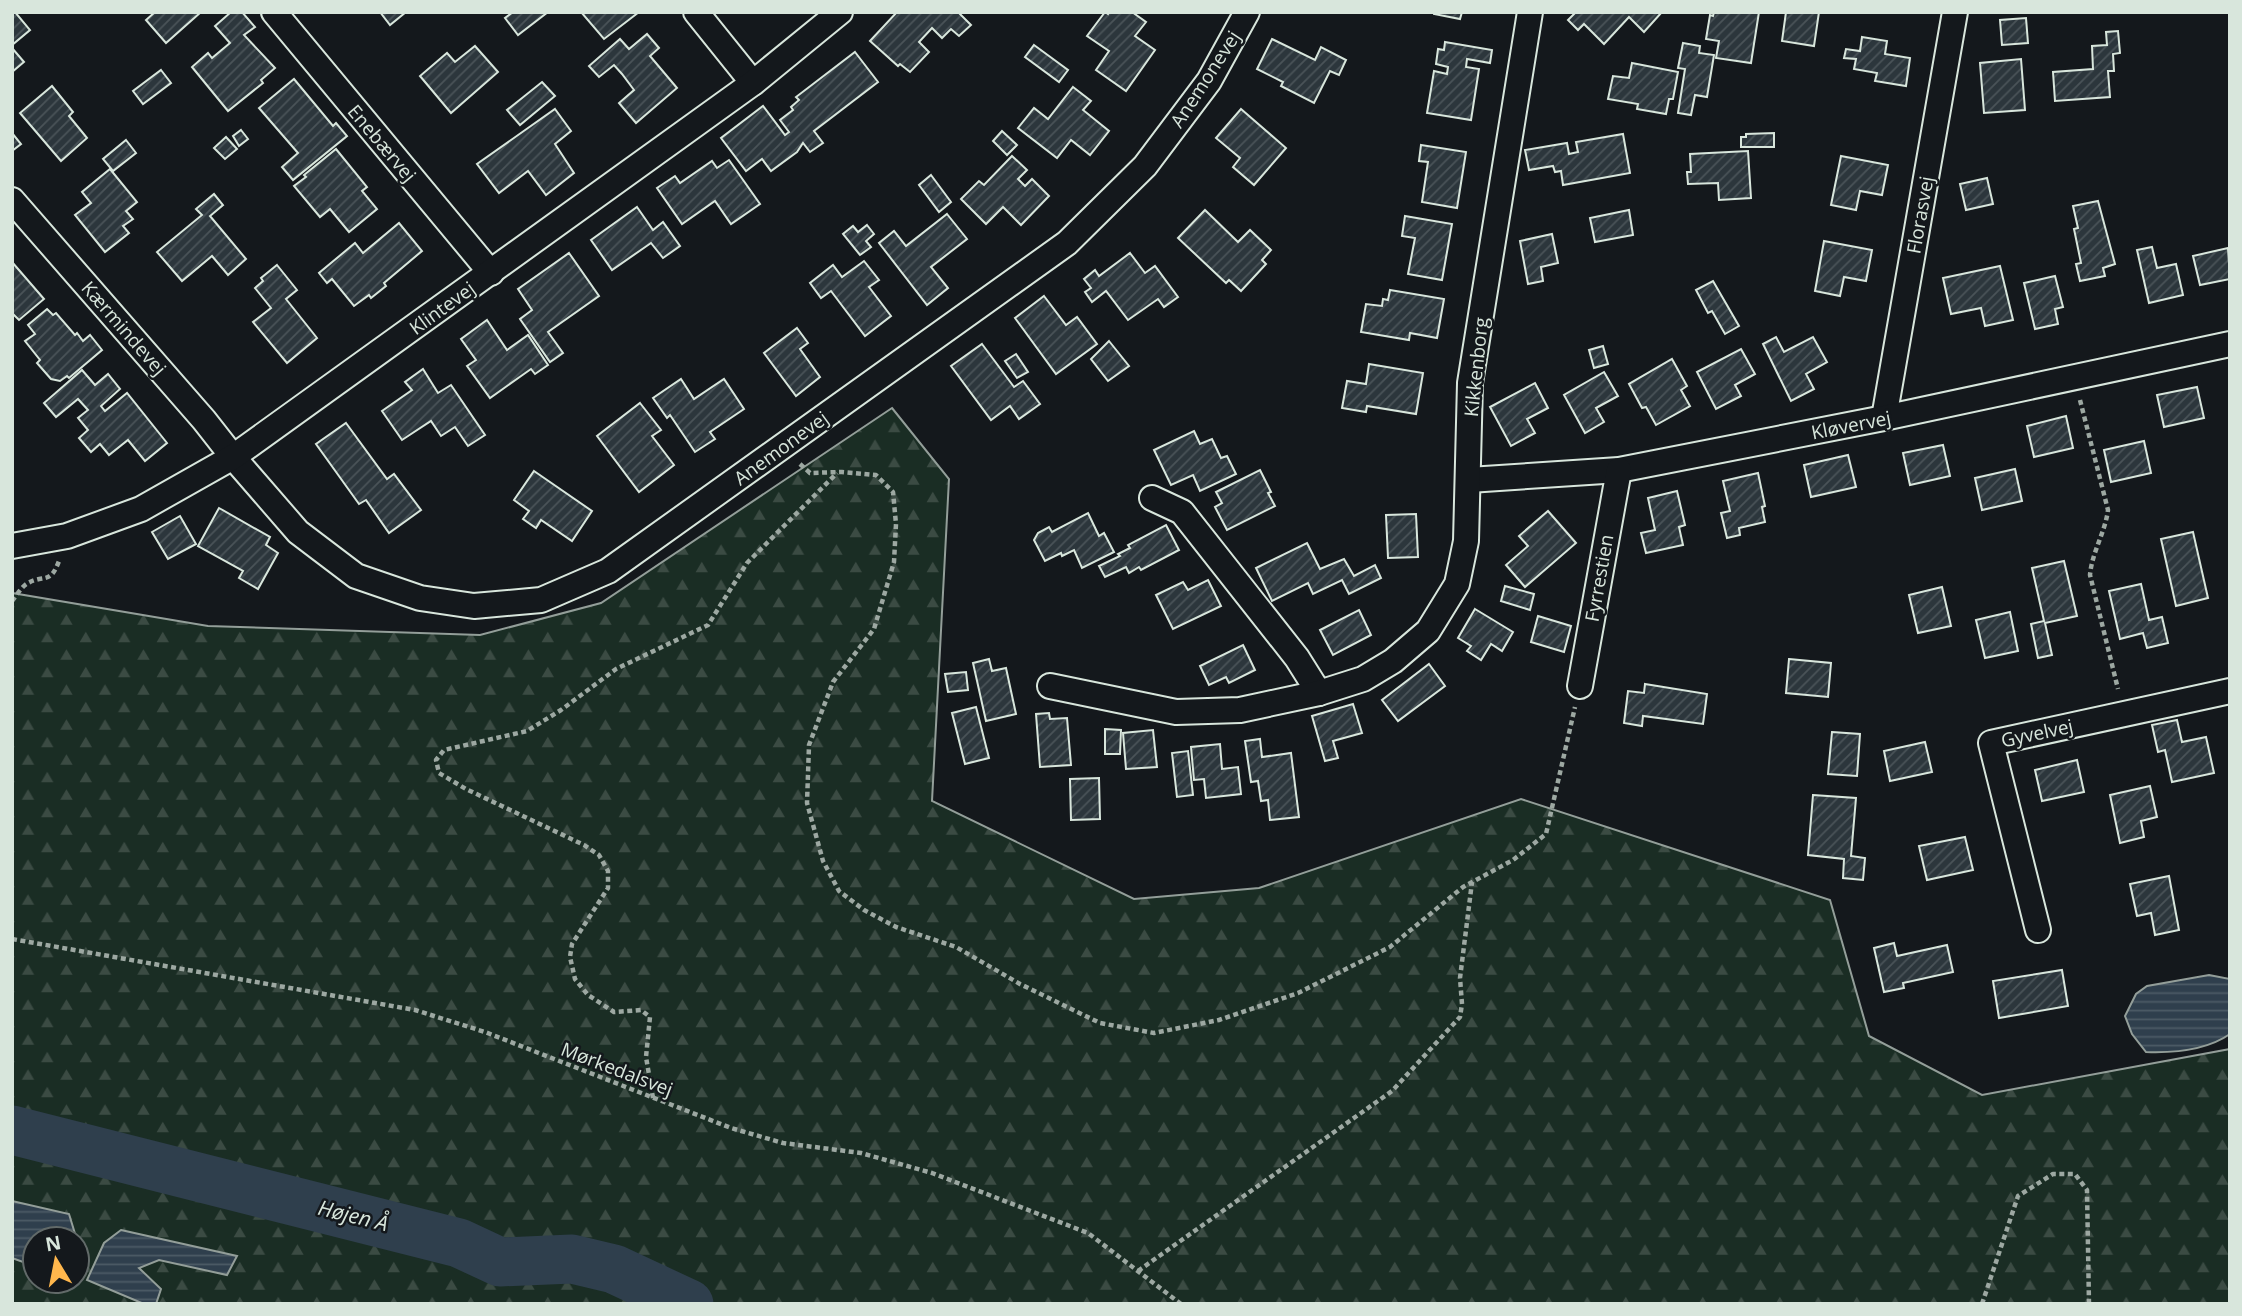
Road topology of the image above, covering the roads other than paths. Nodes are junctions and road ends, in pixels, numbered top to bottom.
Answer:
1 (274, 12) edge
2 (696, 12) edge
3 (840, 12) edge
4 (1247, 12) edge
5 (1530, 12) edge
6 (1955, 12) edge
7 (754, 83) junction
8 (12, 200) edge
9 (491, 273) junction
10 (2230, 344) edge
11 (1884, 418) junction
12 (233, 457) junction
13 (1619, 470) junction
14 (1469, 480) junction
15 (1152, 498) dead end
16 (12, 547) edge
17 (1050, 686) dead end
18 (1580, 686) road end
19 (2230, 691) edge
20 (1319, 693) junction
21 (2038, 930) dead end

1 - 9 street, Enebærvej
2 - 7 street
3 - 7 street, Klintevej
4 - 12 street, Anemonevej
5 - 14 street, Kikkenborg
6 - 11 street, Florasvej
7 - 9 street, Klintevej
8 - 12 street, Kærmindevej
9 - 12 street, Klintevej
10 - 11 street, Kløvervej
11 - 13 street, Kløvervej
12 - 16 street, Klintevej
13 - 14 street, Kløvervej
13 - 18 street, Fyrrestien
14 - 20 street, Kikkenborg
15 - 20 street
17 - 20 street, Kikkenborg
19 - 21 street, Gyvelvej

